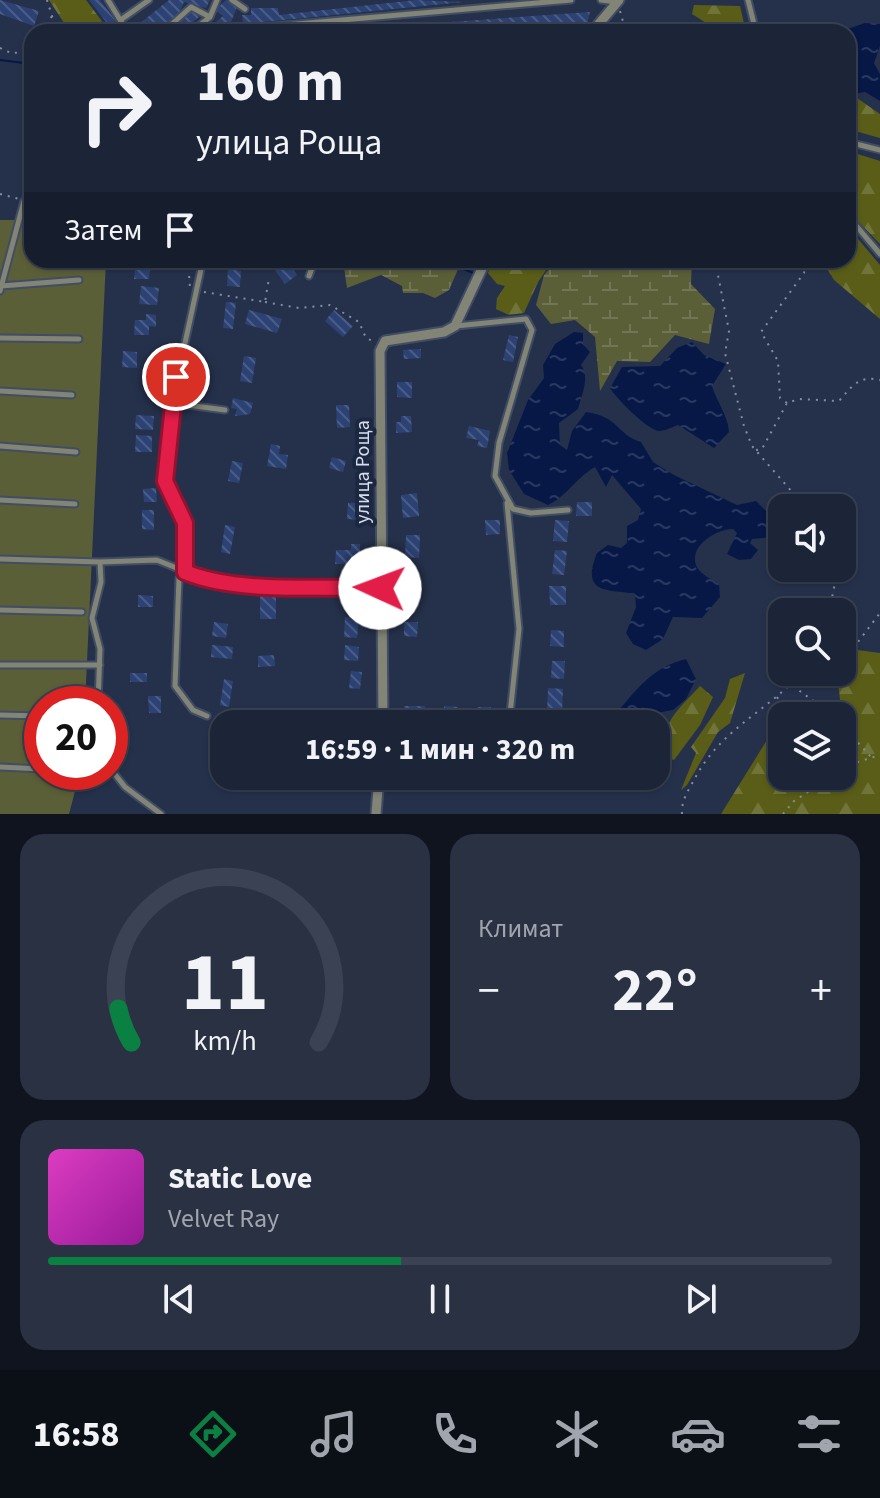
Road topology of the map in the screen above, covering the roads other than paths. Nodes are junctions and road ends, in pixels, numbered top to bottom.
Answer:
1 (108, 0) edge
2 (149, 0) edge
3 (217, 0) edge
4 (232, 0) edge
5 (571, 0) edge
6 (601, 0) edge
7 (748, 0) edge
8 (619, 1) edge
9 (245, 9) dead end
10 (210, 17) junction
11 (122, 19) junction
12 (124, 24) edge
13 (172, 24) edge
14 (201, 24) edge
15 (289, 24) edge
16 (599, 24) edge
17 (754, 24) edge
18 (856, 144) edge
19 (880, 150) edge
20 (24, 201) road end
21 (856, 226) edge
22 (880, 254) edge
23 (202, 268) edge
24 (312, 268) edge
25 (482, 268) edge
26 (309, 276) dead end
27 (79, 280) dead end
28 (0, 288) edge
29 (455, 326) junction
30 (0, 338) edge
31 (79, 339) dead end
32 (0, 391) edge
33 (72, 395) dead end
34 (172, 403) junction
35 (225, 410) dead end
36 (0, 446) edge
37 (76, 452) dead end
38 (505, 498) junction
39 (0, 500) edge
40 (75, 504) dead end
41 (568, 510) dead end
42 (0, 559) edge
43 (100, 562) junction
44 (185, 572) junction
45 (380, 588) junction
46 (0, 610) edge
47 (82, 612) dead end
48 (0, 665) edge
49 (100, 665) junction
50 (99, 686) edge
51 (383, 710) edge
52 (510, 710) edge
53 (0, 715) edge
54 (24, 716) edge
55 (207, 716) dead end
56 (0, 767) edge
57 (24, 768) edge
58 (128, 789) edge
59 (378, 790) edge
60 (161, 814) edge
61 (376, 814) edge

1 - 11 lane
2 - 11 lane
3 - 10 lane
4 - 9 lane
5 - 15 lane
6 - 8 lane
7 - 17 lane
8 - 16 street
10 - 13 lane
10 - 14 lane
11 - 12 lane
18 - 19 lane
20 - 28 lane
21 - 22 lane
23 - 34 lane
24 - 26 lane
25 - 29 street
27 - 28 lane
29 - 38 lane
29 - 45 street, улица Роща
30 - 31 lane
32 - 33 lane
34 - 35 lane
34 - 44 lane
36 - 37 lane
38 - 41 lane
38 - 52 lane
39 - 40 lane
42 - 43 lane
43 - 44 lane
43 - 49 lane
44 - 45 lane
44 - 55 lane
45 - 51 street, улица Роща
46 - 47 lane
48 - 49 lane
49 - 50 lane
53 - 54 lane
56 - 57 lane
58 - 60 lane
59 - 61 street

